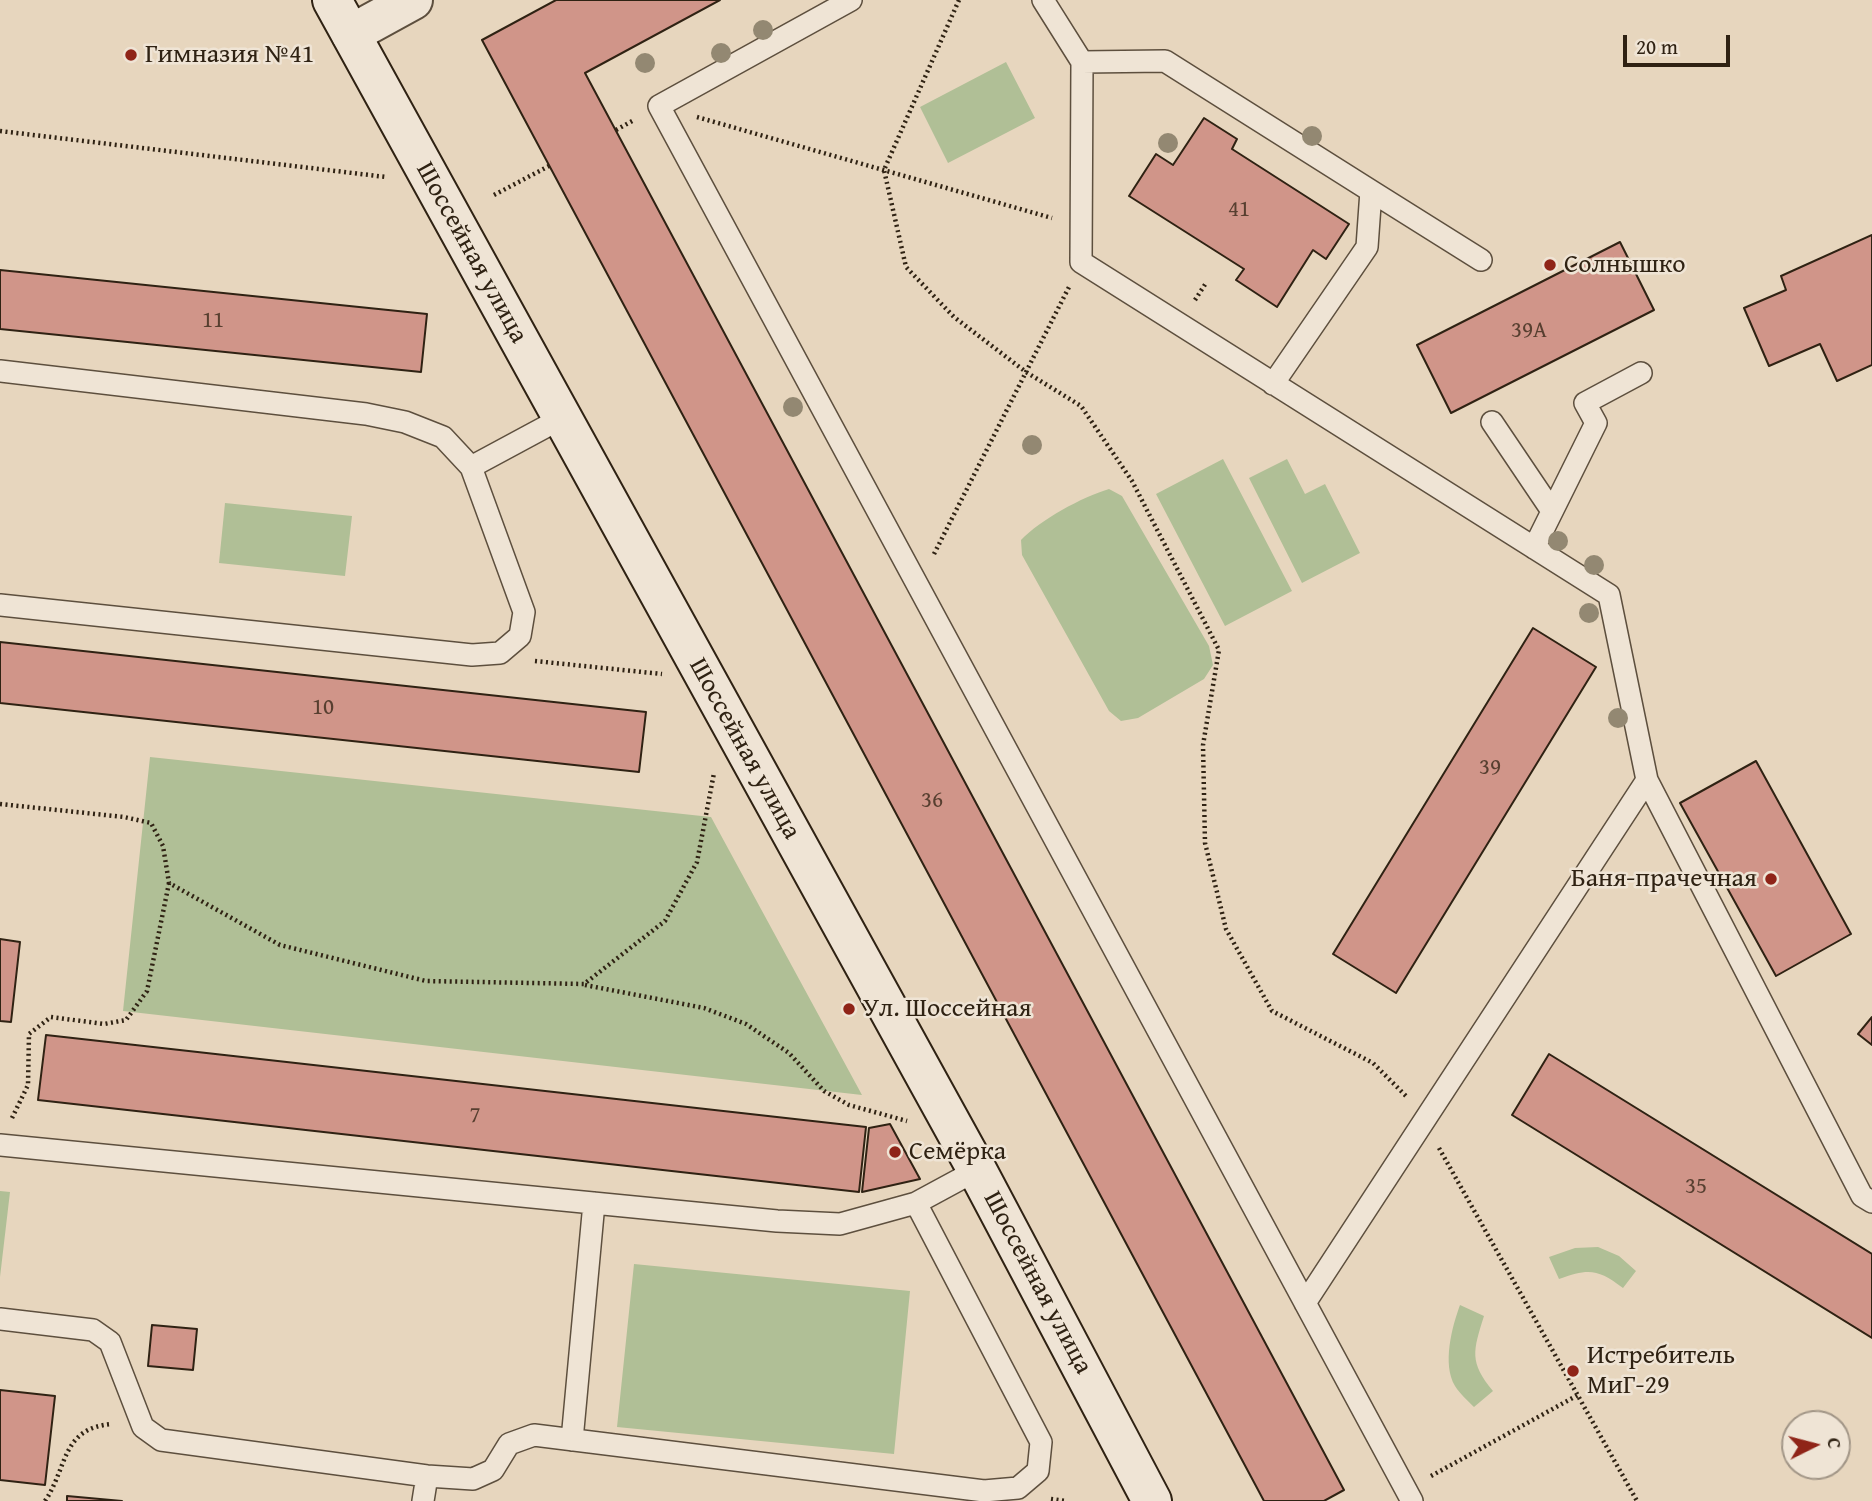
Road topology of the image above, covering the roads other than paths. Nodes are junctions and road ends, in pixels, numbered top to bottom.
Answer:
1 (332, 0) edge
2 (413, 0) edge
3 (850, 0) edge
4 (1043, 0) edge
5 (351, 34) junction
6 (1082, 62) junction
7 (1371, 191) junction
8 (1481, 260) dead end
9 (0, 371) edge
10 (1641, 373) dead end
11 (1273, 384) junction
12 (562, 418) junction
13 (1492, 422) dead end
14 (471, 467) junction
15 (1552, 510) junction
16 (1534, 548) junction
17 (0, 604) edge
18 (1647, 780) junction
19 (3, 1137) edge
20 (977, 1170) junction
21 (1872, 1202) edge
22 (594, 1203) junction
23 (916, 1203) junction
24 (1306, 1303) junction
25 (0, 1319) edge
26 (572, 1440) junction
27 (426, 1476) junction
28 (1409, 1495) edge
29 (423, 1501) edge
30 (1152, 1501) edge

1 - 5 street, Шоссейная улица
2 - 5 street
3 - 24 lane
4 - 6 lane
5 - 12 street, Шоссейная улица
6 - 7 lane
6 - 11 lane
7 - 8 lane
7 - 11 lane
9 - 14 lane
10 - 15 lane
11 - 16 lane
12 - 14 lane
12 - 20 street, Шоссейная улица
13 - 15 lane
14 - 17 lane
15 - 16 lane
16 - 18 lane
18 - 21 lane
18 - 24 lane
19 - 22 lane
20 - 23 lane
20 - 30 street, Шоссейная улица
22 - 23 lane
22 - 26 lane
23 - 26 lane
24 - 28 lane
25 - 27 lane
26 - 27 lane
27 - 29 lane

